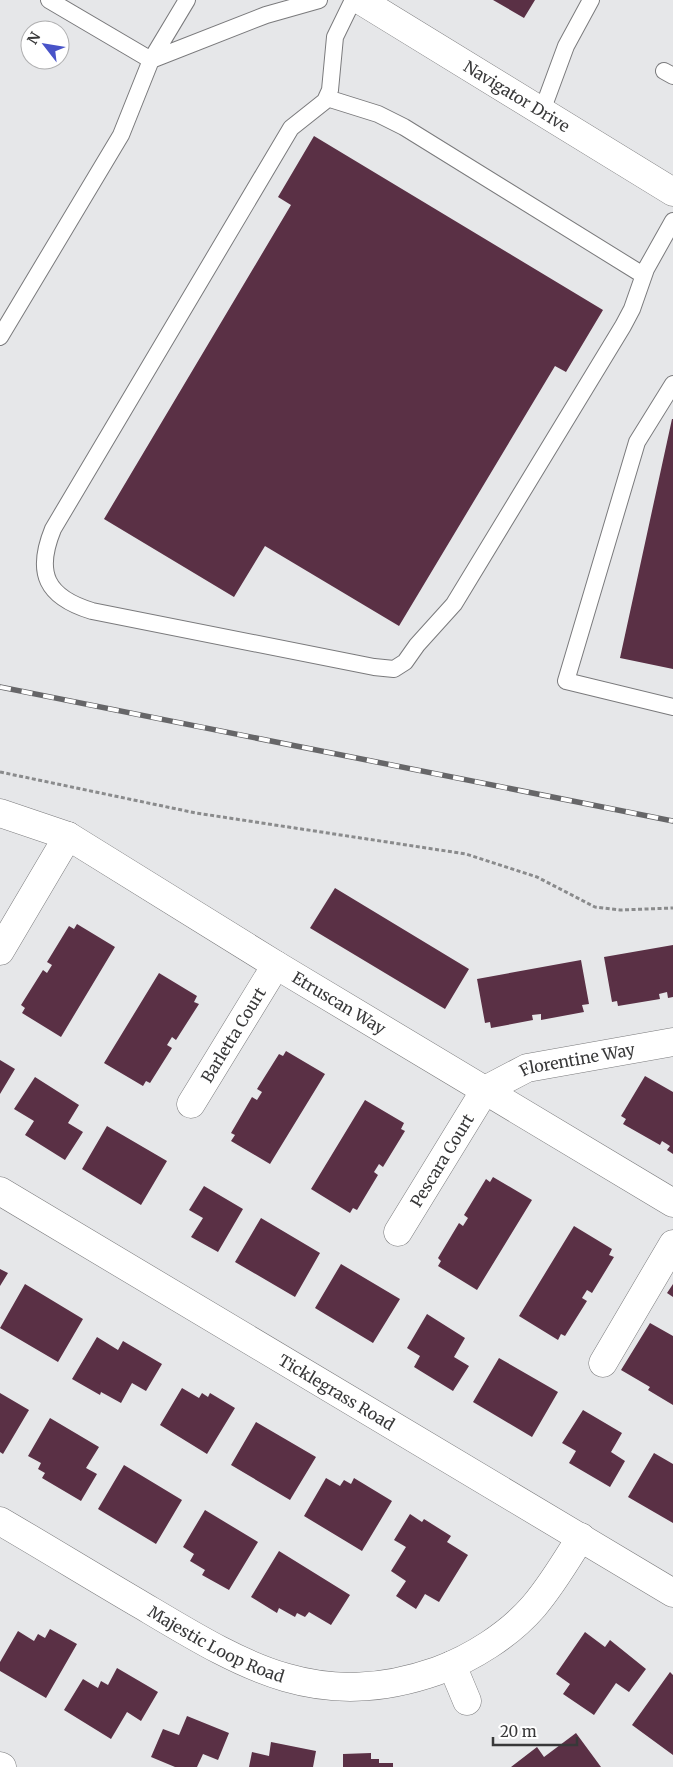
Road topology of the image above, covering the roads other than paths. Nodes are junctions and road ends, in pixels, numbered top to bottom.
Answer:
1 (49, 0) edge
2 (187, 0) edge
3 (319, 0) edge
4 (353, 0) edge
5 (360, 0) edge
6 (590, 0) edge
7 (150, 60) junction
8 (327, 98) junction
9 (542, 112) junction
10 (673, 192) edge
11 (673, 221) edge
12 (643, 275) junction
13 (0, 337) edge
14 (673, 384) edge
15 (673, 707) edge
16 (0, 813) edge
17 (68, 836) junction
18 (0, 951) edge
19 (276, 965) junction
20 (673, 1042) edge
21 (485, 1090) junction
22 (191, 1104) dead end
23 (0, 1191) edge
24 (673, 1203) edge
25 (398, 1232) dead end
26 (673, 1244) edge
27 (603, 1363) dead end
28 (0, 1521) edge
29 (580, 1538) junction
30 (673, 1593) edge
31 (452, 1666) junction
32 (467, 1701) dead end

1 - 7 lane
2 - 7 lane
3 - 7 lane
4 - 8 lane
5 - 9 street, Navigator Drive
6 - 9 lane
7 - 13 lane
8 - 12 lane
8 - 12 lane
9 - 10 street, Navigator Drive
11 - 12 lane
14 - 15 lane
16 - 17 street, Etruscan Way
17 - 18 street
17 - 19 street, Etruscan Way
19 - 21 street, Etruscan Way
19 - 22 street, Barletta Court
20 - 21 street, Florentine Way
21 - 24 street, Etruscan Way
21 - 25 street, Pescara Court
23 - 29 street, Ticklegrass Road
26 - 27 street
28 - 31 street, Majestic Loop Road
29 - 30 street, Ticklegrass Road
29 - 31 street, Majestic Loop Road
31 - 32 street

